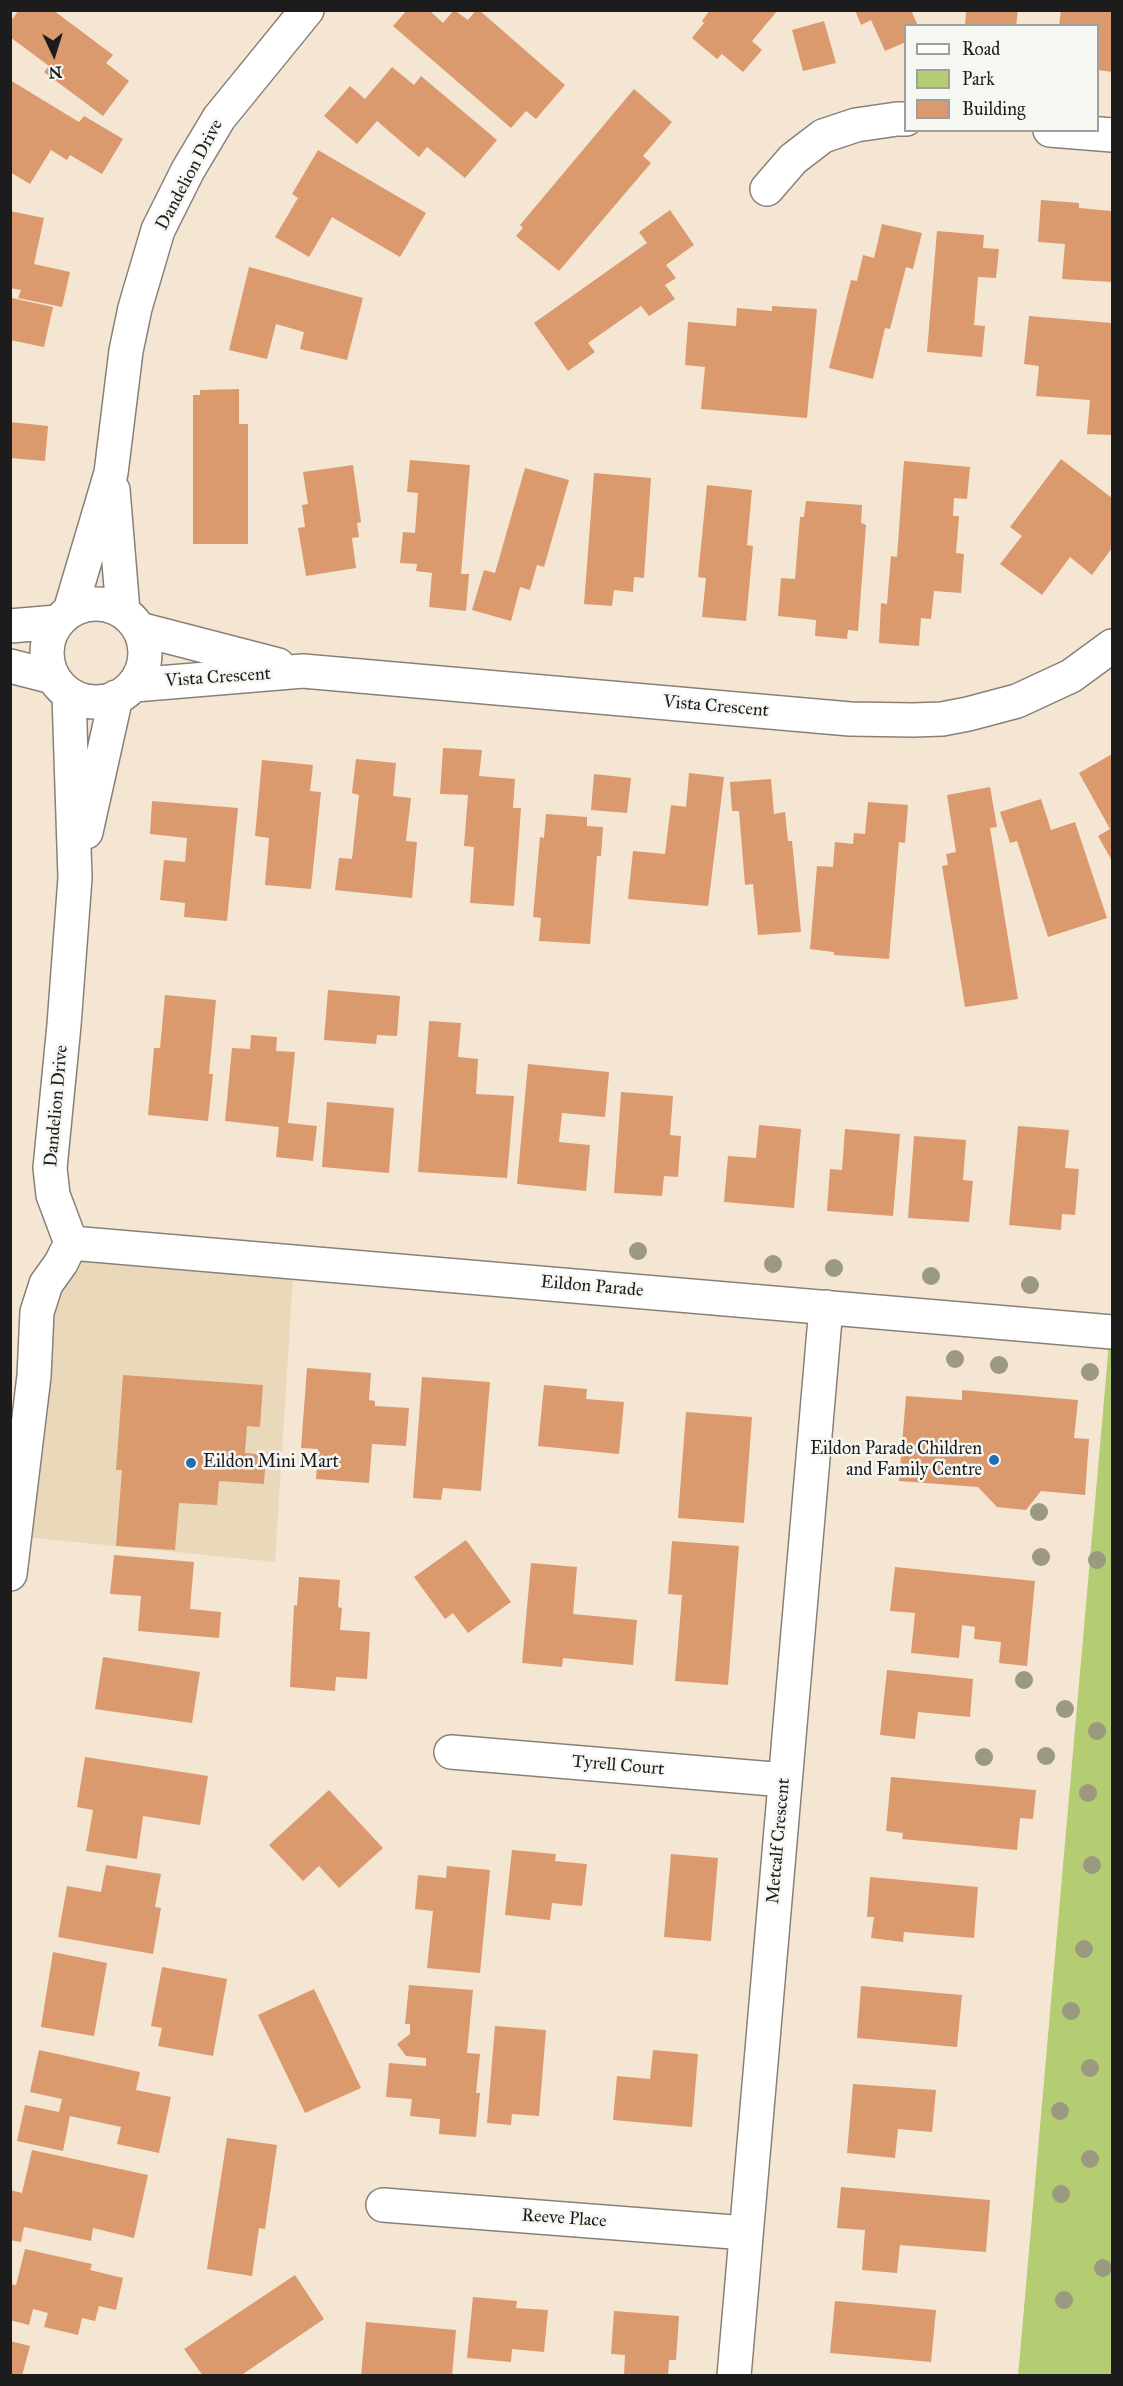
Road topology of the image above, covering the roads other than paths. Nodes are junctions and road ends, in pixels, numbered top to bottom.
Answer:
1 (308, 10) edge
2 (904, 119) edge
3 (1075, 132) edge
4 (1113, 135) edge
5 (766, 189) dead end
6 (111, 473) junction
7 (64, 616) junction
8 (131, 620) junction
9 (10, 626) edge
10 (1113, 646) edge
11 (10, 666) edge
12 (303, 671) junction
13 (61, 686) junction
14 (125, 691) junction
15 (75, 878) junction
16 (71, 1243) junction
17 (826, 1307) junction
18 (1113, 1332) edge
19 (10, 1574) edge
20 (451, 1752) dead end
21 (785, 1780) junction
22 (383, 2205) dead end
23 (746, 2234) junction
24 (734, 2376) edge

1 - 6 street, Dandelion Drive
2 - 5 street
3 - 4 street
6 - 7 street, Dandelion Drive
6 - 8 street, Dandelion Drive
7 - 8 street
7 - 9 street
7 - 13 street
8 - 12 street, Vista Crescent
8 - 14 street
10 - 12 street, Vista Crescent
11 - 13 street
12 - 14 street, Vista Crescent
13 - 14 street
13 - 15 street, Dandelion Drive
14 - 15 street, Dandelion Drive
15 - 16 street, Dandelion Drive
16 - 17 street, Eildon Parade
16 - 19 street
17 - 18 street, Eildon Parade
17 - 21 street, Metcalf Crescent
20 - 21 street, Tyrell Court
21 - 23 street, Metcalf Crescent
22 - 23 street, Reeve Place
23 - 24 street, Metcalf Crescent

